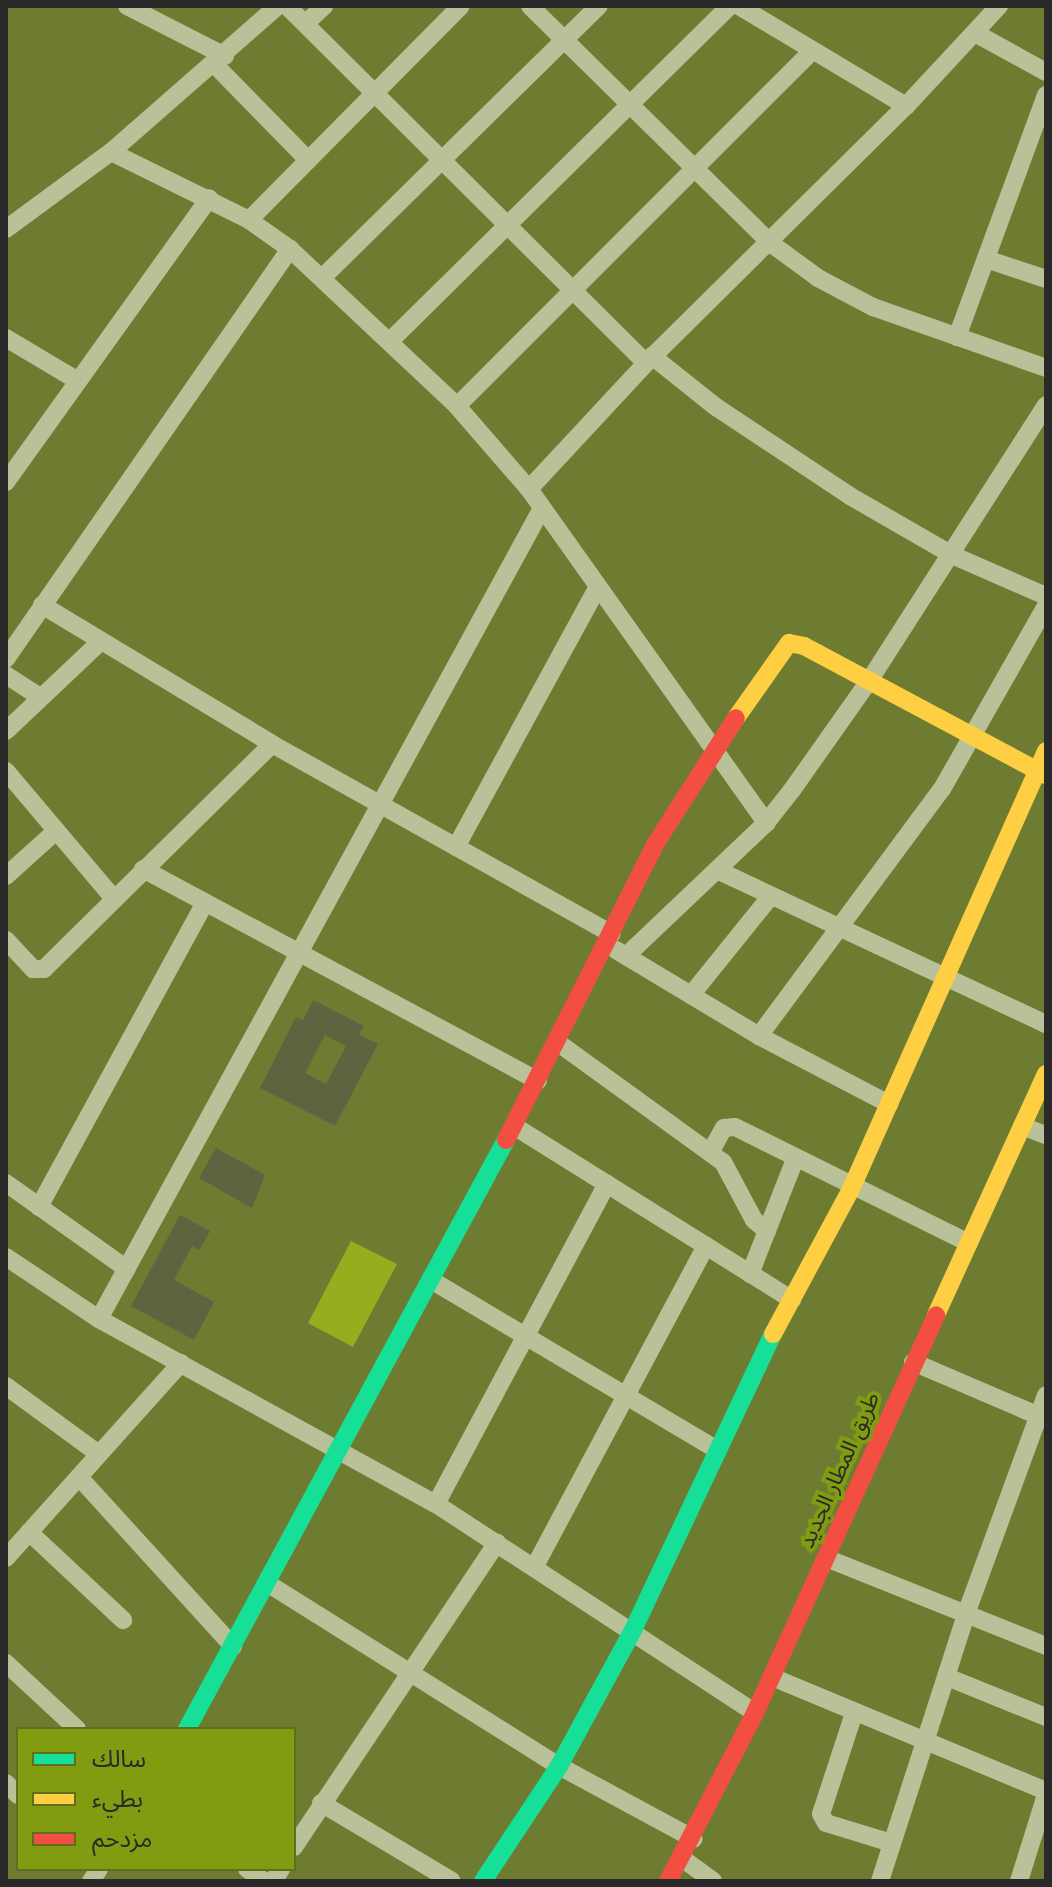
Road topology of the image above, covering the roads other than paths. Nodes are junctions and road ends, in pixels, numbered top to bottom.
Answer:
1 (127, 6) edge
2 (287, 6) edge
3 (324, 6) edge
4 (461, 6) edge
5 (530, 6) edge
6 (599, 6) edge
7 (730, 6) edge
8 (739, 6) edge
9 (999, 6) edge
10 (268, 9) edge
11 (306, 23) junction
12 (975, 33) junction
13 (564, 40) junction
14 (812, 51) junction
15 (220, 61) junction
16 (1046, 72) edge
17 (374, 91) junction
18 (1046, 95) edge
19 (630, 104) junction
20 (906, 106) junction
21 (111, 152) junction
22 (442, 159) junction
23 (308, 160) junction
24 (695, 168) junction
25 (209, 198) junction
26 (249, 220) junction
27 (507, 224) junction
28 (6, 229) edge
29 (769, 242) junction
30 (290, 249) junction
31 (986, 259) junction
32 (324, 276) junction
33 (1046, 279) edge
34 (573, 290) junction
35 (957, 337) junction
36 (6, 338) edge
37 (391, 340) junction
38 (649, 360) junction
39 (1046, 368) edge
40 (78, 381) junction
41 (1046, 405) edge
42 (457, 406) junction
43 (6, 482) edge
44 (529, 489) junction
45 (542, 508) junction
46 (952, 555) junction
47 (598, 587) junction
48 (1046, 596) edge
49 (42, 605) junction
50 (1046, 606) edge
51 (99, 643) junction
52 (6, 659) edge
53 (6, 675) edge
54 (869, 681) junction
55 (40, 697) junction
56 (6, 731) edge
57 (975, 736) junction
58 (272, 744) junction
59 (713, 749) junction
60 (1046, 751) edge
61 (6, 771) edge
62 (1042, 772) edge
63 (381, 805) junction
64 (766, 823) junction
65 (56, 831) junction
66 (456, 847) junction
67 (143, 869) junction
68 (717, 870) junction
69 (6, 876) edge
70 (771, 896) junction
71 (114, 899) junction
72 (205, 902) junction
73 (841, 930) junction
74 (609, 939) junction
75 (6, 940) edge
76 (300, 952) junction
77 (626, 956) junction
78 (947, 975) junction
79 (691, 995) junction
80 (1046, 1024) edge
81 (759, 1036) junction
82 (557, 1042) junction
83 (1046, 1074) edge
84 (538, 1081) junction
85 (889, 1104) junction
86 (514, 1126) junction
87 (1022, 1126) junction
88 (1046, 1135) edge
89 (711, 1151) junction
90 (795, 1159) junction
91 (6, 1183) edge
92 (607, 1184) junction
93 (852, 1187) junction
94 (39, 1207) junction
95 (767, 1231) junction
96 (969, 1243) junction
97 (706, 1246) junction
98 (6, 1257) edge
99 (127, 1269) junction
100 (750, 1274) junction
101 (431, 1280) junction
102 (792, 1300) junction
103 (99, 1319) junction
104 (526, 1337) junction
105 (913, 1362) junction
106 (181, 1363) junction
107 (6, 1386) edge
108 (625, 1395) junction
109 (1046, 1395) edge
110 (1042, 1418) edge
111 (343, 1449) junction
112 (717, 1450) junction
113 (99, 1454) junction
114 (79, 1477) junction
115 (436, 1504) junction
116 (29, 1532) junction
117 (497, 1543) junction
118 (6, 1558) edge
119 (826, 1558) junction
120 (535, 1566) junction
121 (267, 1583) junction
122 (966, 1614) junction
123 (123, 1620) dead end
124 (633, 1630) junction
125 (233, 1646) junction
126 (1046, 1646) edge
127 (6, 1663) edge
128 (408, 1673) junction
129 (772, 1677) junction
130 (947, 1677) junction
131 (755, 1713) junction
132 (854, 1713) junction
133 (1046, 1717) edge
134 (75, 1727) edge
135 (188, 1727) edge
136 (925, 1744) junction
137 (559, 1766) junction
138 (1046, 1793) edge
139 (321, 1803) junction
140 (694, 1839) junction
141 (892, 1843) junction
142 (296, 1844) edge
143 (683, 1859) junction
144 (452, 1881) edge
145 (483, 1881) edge
146 (668, 1881) edge
147 (713, 1881) edge
148 (880, 1881) edge
149 (1019, 1881) edge

1 - 15 street
2 - 11 street
3 - 11 street
4 - 17 street
5 - 13 street
6 - 13 street
7 - 19 street
8 - 14 street
9 - 12 street
10 - 15 street
11 - 17 street
12 - 16 street
12 - 20 street
13 - 19 street
13 - 22 street
14 - 20 street
14 - 24 street
15 - 21 street
15 - 23 street
17 - 22 street
17 - 23 street
18 - 31 street
19 - 24 street
19 - 27 street
20 - 29 street
21 - 25 street
21 - 28 street
22 - 27 street
22 - 32 street
23 - 26 street
24 - 29 street
24 - 34 street
25 - 26 street
25 - 40 street
26 - 30 street
27 - 34 street
27 - 37 street
29 - 35 street
29 - 38 street
30 - 32 street
30 - 49 street
31 - 33 street
31 - 35 street
32 - 37 street
34 - 38 street
34 - 42 street
35 - 39 street
36 - 40 street
37 - 42 street
38 - 44 street
38 - 46 street
40 - 43 street
41 - 46 street
42 - 44 street
44 - 45 street
45 - 47 street
45 - 63 street
46 - 48 street
46 - 54 street
47 - 59 street
47 - 66 street
49 - 51 street
49 - 52 street
50 - 57 street
51 - 55 street
51 - 58 street
53 - 55 street
54 - 57 street
54 - 59 street
54 - 64 street
55 - 56 street
57 - 62 street
57 - 73 street
58 - 63 street
58 - 67 street
59 - 64 street
59 - 74 street
60 - 62 street
61 - 65 street
62 - 78 street
63 - 66 street
63 - 76 street
64 - 68 street
65 - 69 street
65 - 71 street
66 - 74 street
67 - 71 street
67 - 72 street
68 - 70 street
68 - 77 street
70 - 73 street
70 - 79 street
71 - 75 street
72 - 76 street
72 - 94 street
73 - 78 street
73 - 81 street
74 - 77 street
74 - 82 street
76 - 84 street
76 - 99 street
77 - 79 street
78 - 80 street
78 - 85 street
79 - 81 street
81 - 85 street
82 - 84 street
82 - 89 street
83 - 87 street, طريق المطار الجديد
84 - 86 street
85 - 93 street
86 - 92 street
86 - 101 street
87 - 88 street
87 - 96 street, طريق المطار الجديد
89 - 90 street
89 - 95 street
90 - 93 street
90 - 95 street
91 - 94 street
92 - 97 street
92 - 104 street
93 - 96 street
93 - 102 street
94 - 99 street
95 - 100 street
96 - 105 street, طريق المطار الجديد
97 - 100 street
97 - 108 street
98 - 103 street
99 - 103 street
100 - 102 street
101 - 104 street
101 - 111 street
102 - 112 street
103 - 106 street
104 - 108 street
104 - 115 street
105 - 110 street
105 - 119 street, طريق المطار الجديد
106 - 111 street
106 - 113 street
107 - 113 street
108 - 112 street
108 - 120 street
109 - 110 street
110 - 122 street
111 - 115 street
111 - 121 street
112 - 124 street
113 - 114 street
114 - 116 street
114 - 125 street
115 - 117 street
116 - 118 street
116 - 123 street
117 - 120 street
117 - 128 street
119 - 122 street
119 - 129 street, طريق المطار الجديد
120 - 124 street
121 - 125 street
121 - 128 street
122 - 126 street
122 - 130 street
124 - 131 street
124 - 137 street
125 - 135 street
127 - 134 street
128 - 137 street
128 - 139 street
129 - 131 street, طريق المطار الجديد
129 - 132 street
130 - 133 street
130 - 136 street
131 - 140 street, طريق المطار الجديد
132 - 136 street
132 - 141 street
136 - 138 street
136 - 141 street
137 - 140 street
137 - 145 street
138 - 149 street
139 - 142 street
139 - 144 street
140 - 143 street, طريق المطار الجديد
141 - 148 street
143 - 146 street, طريق المطار الجديد
143 - 147 street

